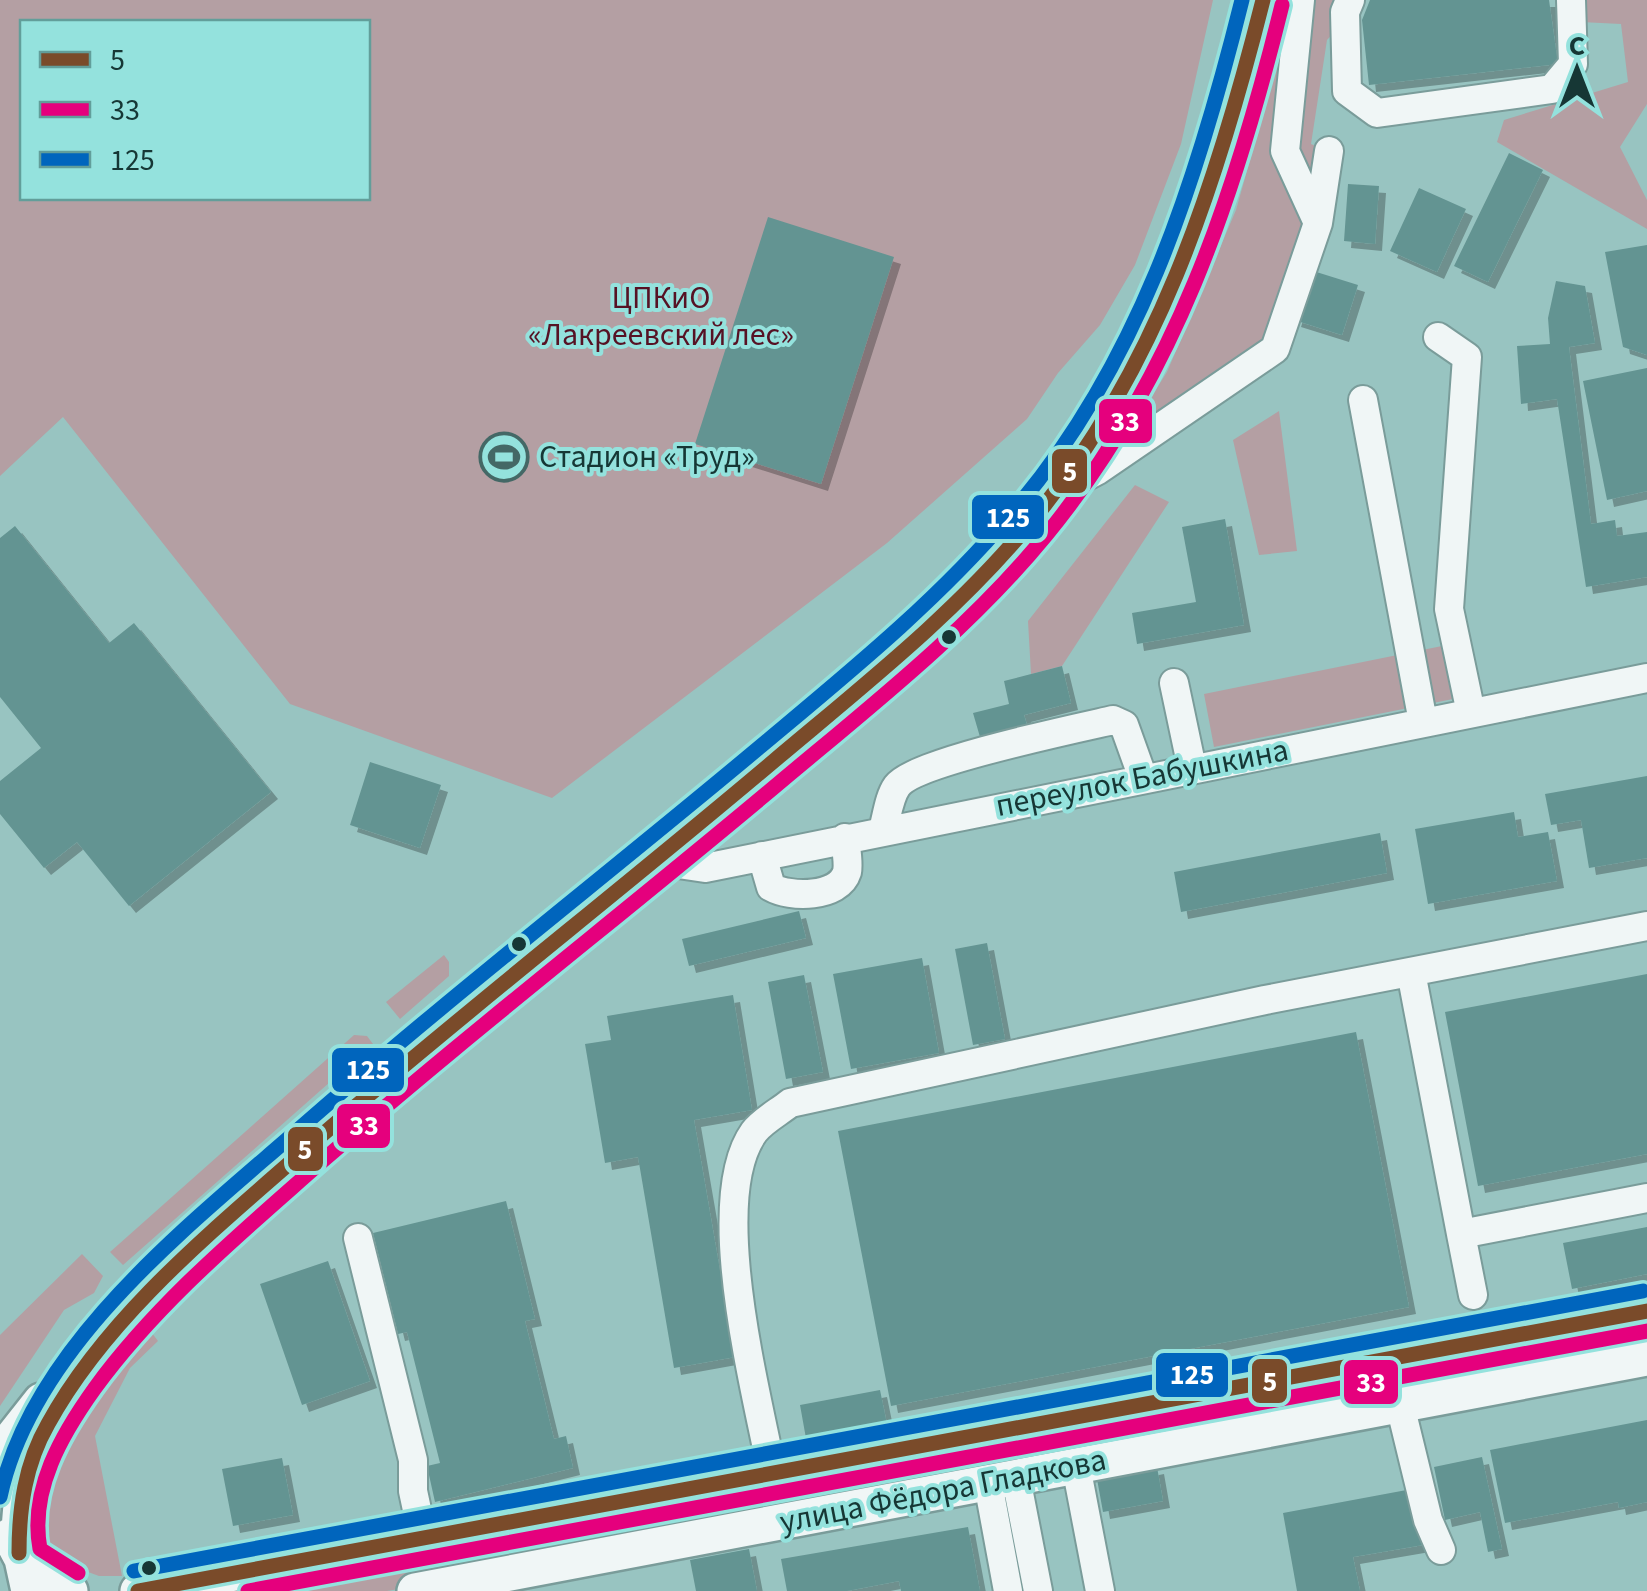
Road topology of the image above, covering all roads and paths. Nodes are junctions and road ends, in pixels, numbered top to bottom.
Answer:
1 (1240, 0) edge
2 (1263, 0) edge
3 (1300, 0) edge
4 (1350, 0) edge
5 (1571, 0) edge
6 (1330, 151) dead end
7 (1318, 223) junction
8 (1438, 338) dead end
9 (1363, 400) dead end
10 (1056, 492) junction
11 (1647, 678) edge
12 (1174, 683) dead end
13 (1471, 713) junction
14 (1424, 722) junction
15 (1192, 768) junction
16 (1143, 778) junction
17 (883, 830) junction
18 (845, 838) junction
19 (649, 855) junction
20 (762, 856) junction
21 (1647, 926) edge
22 (1411, 972) junction
23 (1647, 1198) edge
24 (1462, 1234) junction
25 (358, 1238) dead end
26 (1473, 1295) dead end
27 (1647, 1311) edge
28 (1647, 1358) edge
29 (1400, 1405) junction
30 (0, 1453) edge
31 (1076, 1466) junction
32 (772, 1473) junction
33 (1002, 1480) junction
34 (782, 1522) junction
35 (430, 1536) junction
36 (1441, 1550) dead end
37 (18, 1557) edge
38 (547, 1579) edge
39 (450, 1587) edge
40 (70, 1591) edge
41 (138, 1591) edge
42 (1008, 1591) edge
43 (1038, 1591) edge
44 (1100, 1591) edge

1 - 19 main road
2 - 10 main road
3 - 7 lane
4 - 5 lane
6 - 7 lane
7 - 10 lane
8 - 13 lane
9 - 14 lane
10 - 19 main road
11 - 13 lane, переулок Бабушкина
12 - 15 lane
13 - 14 lane, переулок Бабушкина
14 - 15 lane, переулок Бабушкина
15 - 16 lane, переулок Бабушкина
16 - 17 lane, переулок Бабушкина
16 - 17 lane
17 - 18 lane, переулок Бабушкина
18 - 20 lane, переулок Бабушкина
18 - 20 lane
19 - 20 lane, переулок Бабушкина
19 - 30 main road
19 - 37 main road
21 - 22 lane
22 - 24 lane
22 - 32 lane
23 - 24 lane
24 - 26 lane
25 - 35 lane
27 - 32 main road, улица Фёдора Гладкова
28 - 29 main road, улица Фёдора Гладкова
29 - 31 main road, улица Фёдора Гладкова
29 - 36 lane
31 - 33 main road, улица Фёдора Гладкова
31 - 44 lane
32 - 34 main road
32 - 35 main road, улица Фёдора Гладкова
33 - 34 main road, улица Фёдора Гладкова
33 - 42 lane
33 - 43 lane
34 - 38 main road, улица Фёдора Гладкова
35 - 39 main road
35 - 41 main road, улица Фёдора Гладкова
37 - 40 main road
38 - 39 main road, улица Фёдора Гладкова

